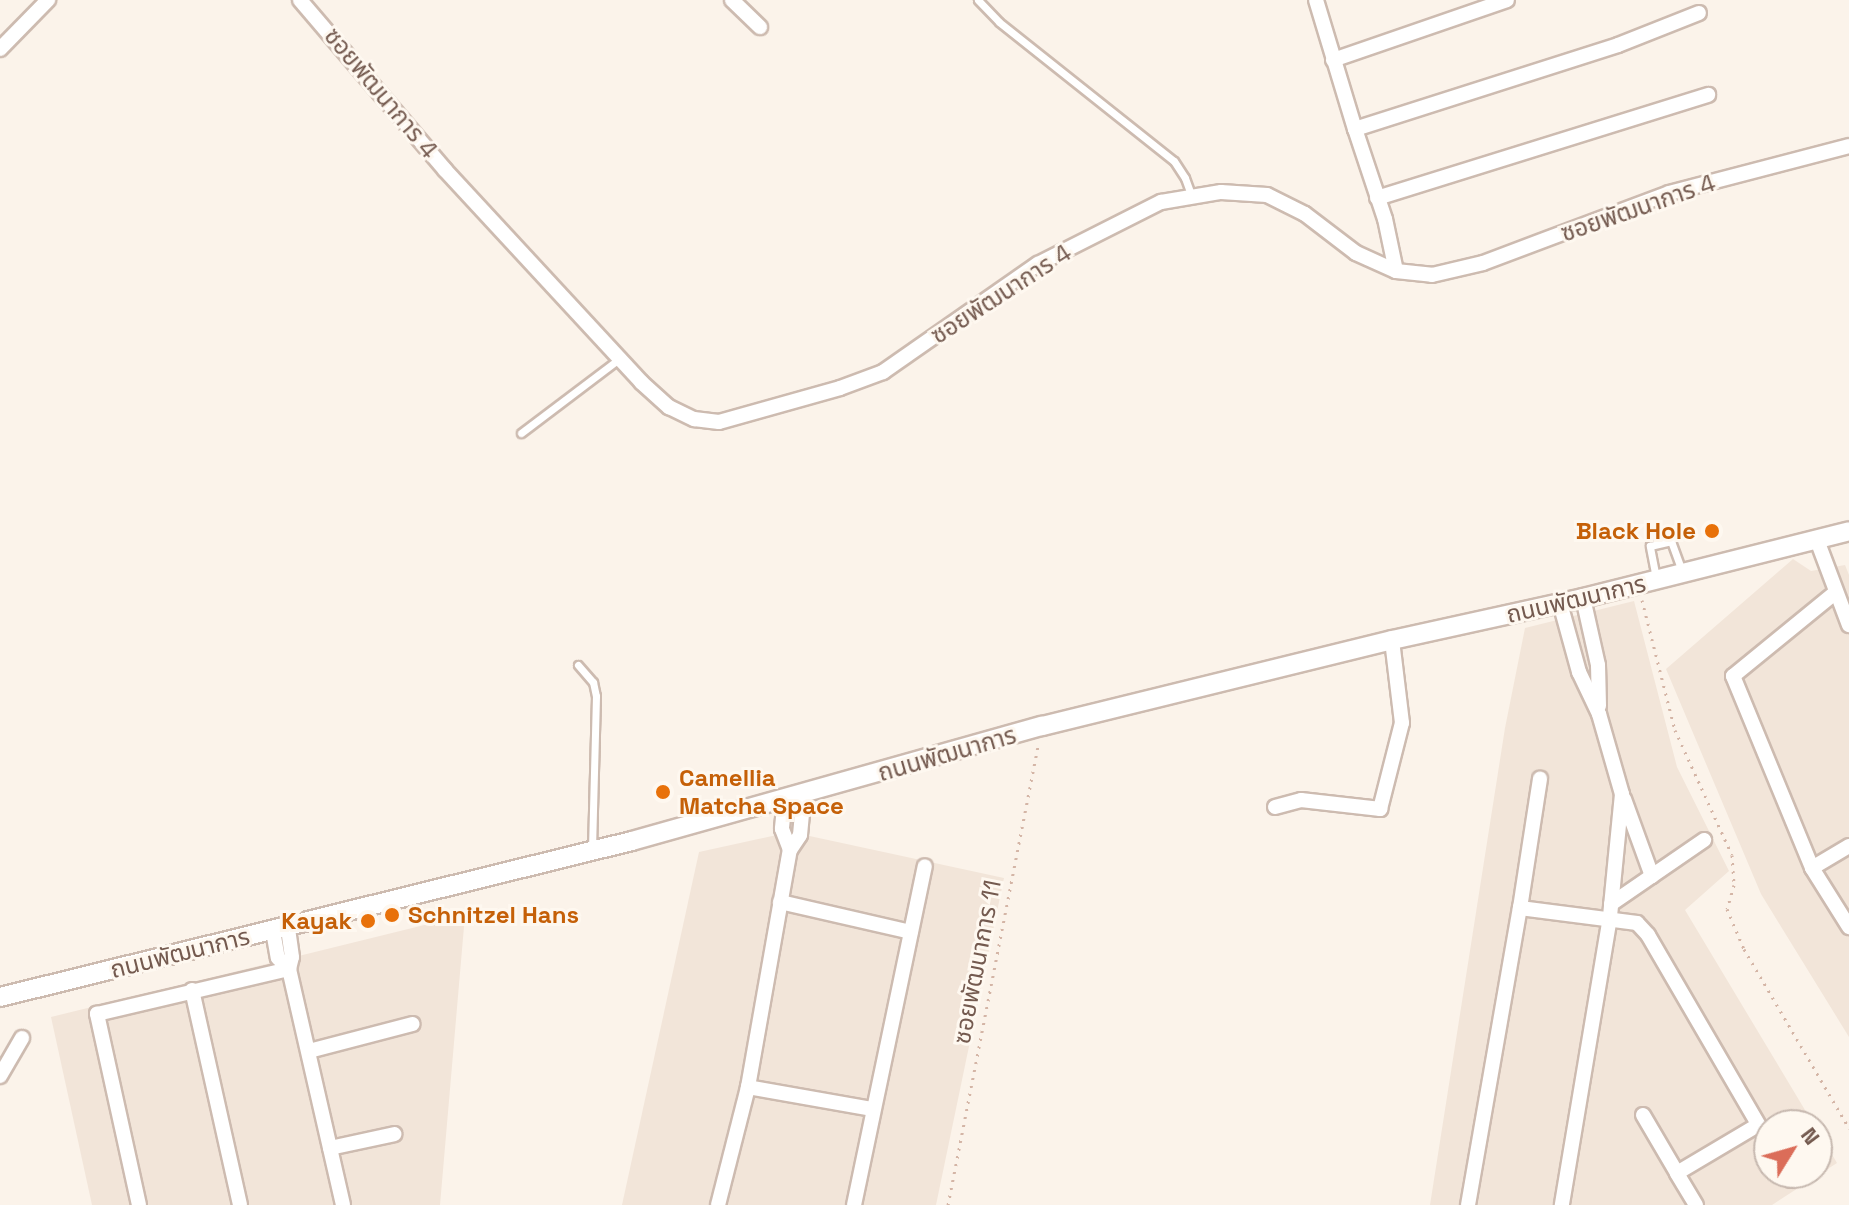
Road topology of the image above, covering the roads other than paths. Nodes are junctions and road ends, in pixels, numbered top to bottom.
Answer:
1 (48, 0) edge
2 (300, 0) edge
3 (732, 0) edge
4 (978, 0) edge
5 (1316, 0) edge
6 (1507, 0) edge
7 (1699, 13) dead end
8 (760, 27) dead end
9 (0, 49) edge
10 (1333, 60) junction
11 (1708, 95) dead end
12 (1355, 129) junction
13 (1849, 146) edge
14 (1192, 197) junction
15 (1377, 198) junction
16 (1396, 271) junction
17 (619, 359) junction
18 (521, 433) dead end
19 (1849, 531) edge
20 (1817, 540) junction
21 (1683, 573) junction
22 (1647, 582) junction
23 (1836, 592) junction
24 (1583, 598) junction
25 (1560, 603) junction
26 (1849, 625) edge
27 (1392, 640) junction
28 (578, 665) dead end
29 (1599, 714) junction
30 (1540, 779) dead end
31 (804, 793) junction
32 (1622, 794) junction
33 (785, 799) junction
34 (1275, 807) dead end
35 (1704, 840) dead end
36 (1849, 846) edge
37 (592, 850) junction
38 (790, 850) junction
39 (925, 866) dead end
40 (1812, 868) junction
41 (1652, 876) junction
42 (780, 902) junction
43 (1520, 908) junction
44 (1610, 911) junction
45 (1849, 927) edge
46 (280, 929) junction
47 (911, 932) junction
48 (289, 969) junction
49 (192, 990) junction
50 (0, 997) edge
51 (413, 1024) dead end
52 (22, 1038) dead end
53 (309, 1051) junction
54 (0, 1076) edge
55 (748, 1087) junction
56 (873, 1109) junction
57 (1643, 1115) dead end
58 (1753, 1116) edge
59 (1753, 1128) edge
60 (395, 1134) dead end
61 (330, 1148) junction
62 (1677, 1173) junction
63 (139, 1205) edge
64 (240, 1205) edge
65 (343, 1205) edge
66 (718, 1205) edge
67 (854, 1205) edge
68 (1468, 1205) edge
69 (1562, 1205) edge
70 (1696, 1205) edge

1 - 9 street
2 - 17 street, ซอยพัฒนาการ 4
3 - 8 street
4 - 14 lane
5 - 10 street
6 - 10 street
7 - 12 street
10 - 12 street
11 - 15 street
12 - 15 street
13 - 16 street, ซอยพัฒนาการ 4
14 - 16 street, ซอยพัฒนาการ 4
14 - 17 street, ซอยพัฒนาการ 4
15 - 16 street
17 - 18 lane
19 - 20 street, ถนนพัฒนาการ
20 - 21 street, ถนนพัฒนาการ
20 - 23 street
21 - 22 street, ถนนพัฒนาการ
21 - 22 lane
22 - 24 street, ถนนพัฒนาการ
23 - 26 street
23 - 40 street
24 - 25 street, ถนนพัฒนาการ
24 - 29 street
25 - 27 street, ถนนพัฒนาการ
25 - 29 street
27 - 31 street, ถนนพัฒนาการ
27 - 34 street
28 - 37 lane
29 - 32 street
30 - 43 street
31 - 33 street, ถนนพัฒนาการ
31 - 38 street
32 - 41 street
32 - 44 street
33 - 37 street, ถนนพัฒนาการ
33 - 38 street
35 - 41 street
36 - 40 street
37 - 46 street, ถนนพัฒนาการ
38 - 42 street
39 - 47 street
40 - 45 street
41 - 44 street
42 - 47 street
42 - 55 street
43 - 44 street
43 - 68 street
44 - 58 street
44 - 69 street
46 - 48 street
46 - 50 street, ถนนพัฒนาการ
47 - 56 street
48 - 49 street
48 - 53 street
49 - 63 street
49 - 64 street
51 - 53 street
52 - 54 street
53 - 61 street
55 - 56 street
55 - 66 street
56 - 67 street
57 - 62 street
59 - 62 street
60 - 61 street
61 - 65 street
62 - 70 street

